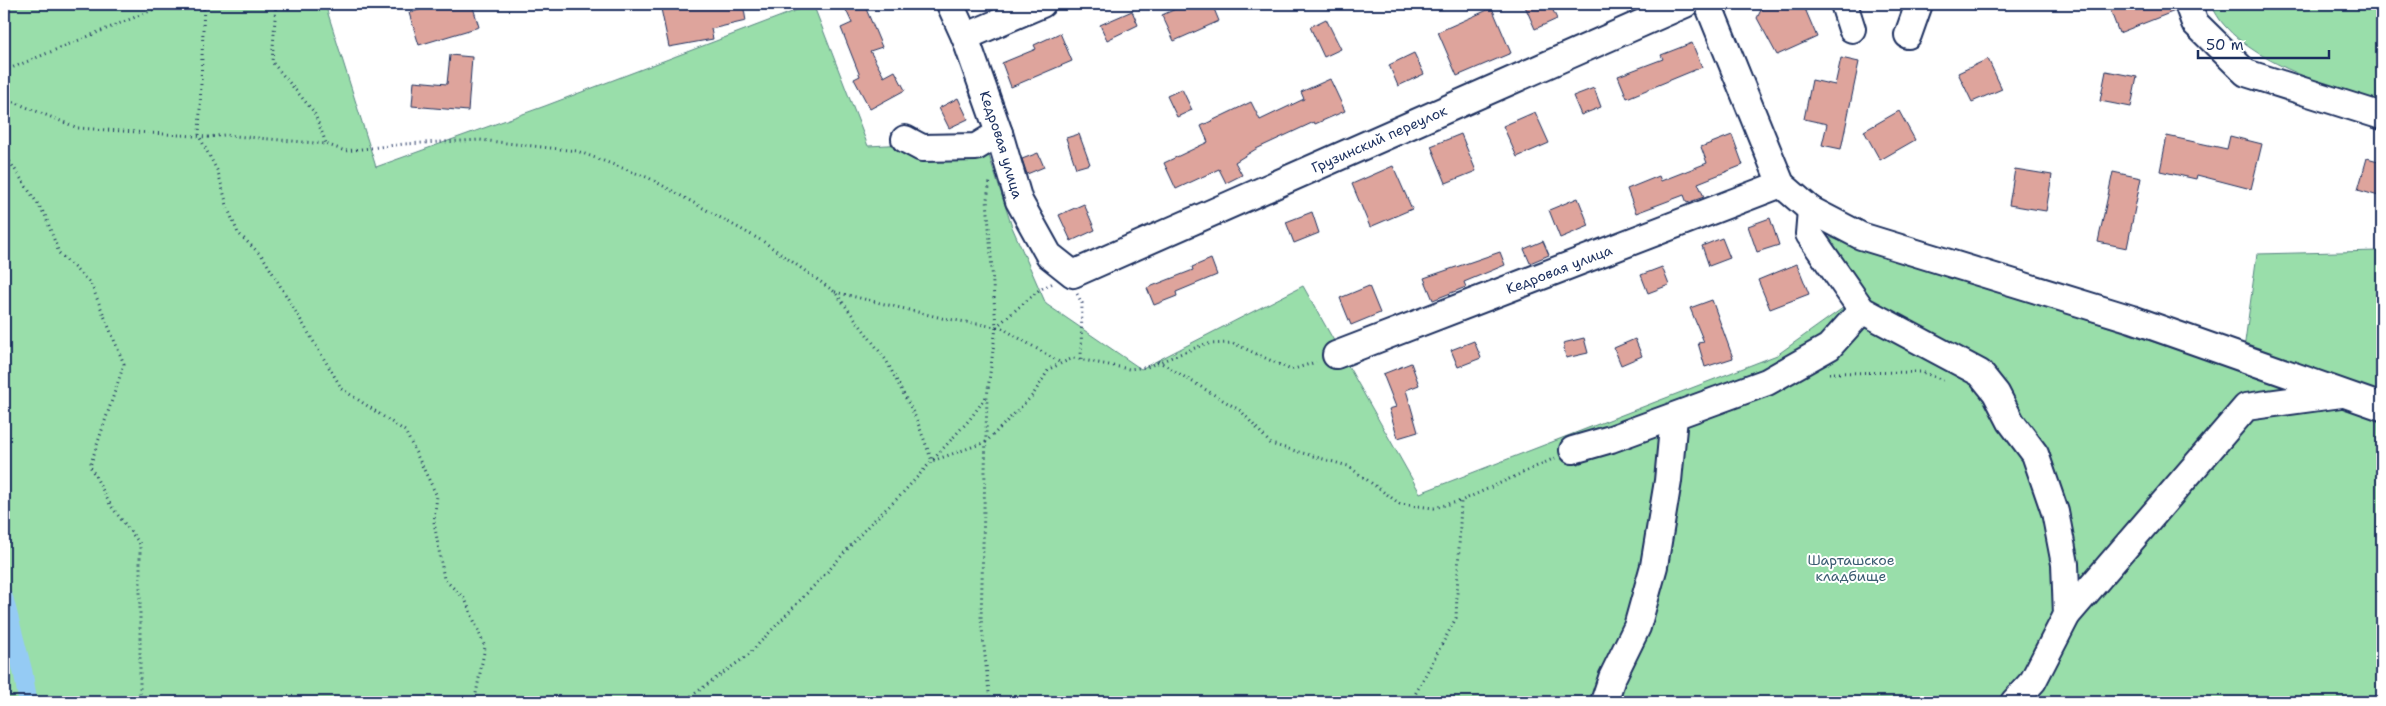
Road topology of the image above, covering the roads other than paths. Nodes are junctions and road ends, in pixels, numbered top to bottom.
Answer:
1 (950, 4) edge
2 (1042, 4) edge
3 (1685, 4) edge
4 (1708, 4) edge
5 (1844, 4) edge
6 (1919, 4) edge
7 (2188, 4) edge
8 (1852, 29) dead end
9 (1908, 35) dead end
10 (965, 37) junction
11 (2382, 116) edge
12 (999, 133) junction
13 (905, 139) dead end
14 (1781, 184) junction
15 (1811, 210) junction
16 (1073, 274) joint
17 (1862, 310) junction
18 (1336, 355) road end
19 (2344, 394) junction
20 (2382, 407) edge
21 (1674, 417) junction
22 (1573, 450) road end
23 (2067, 615) junction
24 (1604, 702) edge
25 (2014, 702) edge

1 - 10 street, Кедровая улица
2 - 10 street
3 - 16 street, Грузинский переулок
4 - 14 street
5 - 8 street
6 - 9 street
7 - 11 street
10 - 12 street, Кедровая улица
12 - 13 street
12 - 16 street, Кедровая улица
14 - 15 street
14 - 18 street, Кедровая улица
15 - 17 street
15 - 19 street
17 - 21 street
17 - 23 street
19 - 20 street
19 - 23 street
21 - 22 street
21 - 24 street
23 - 25 street

